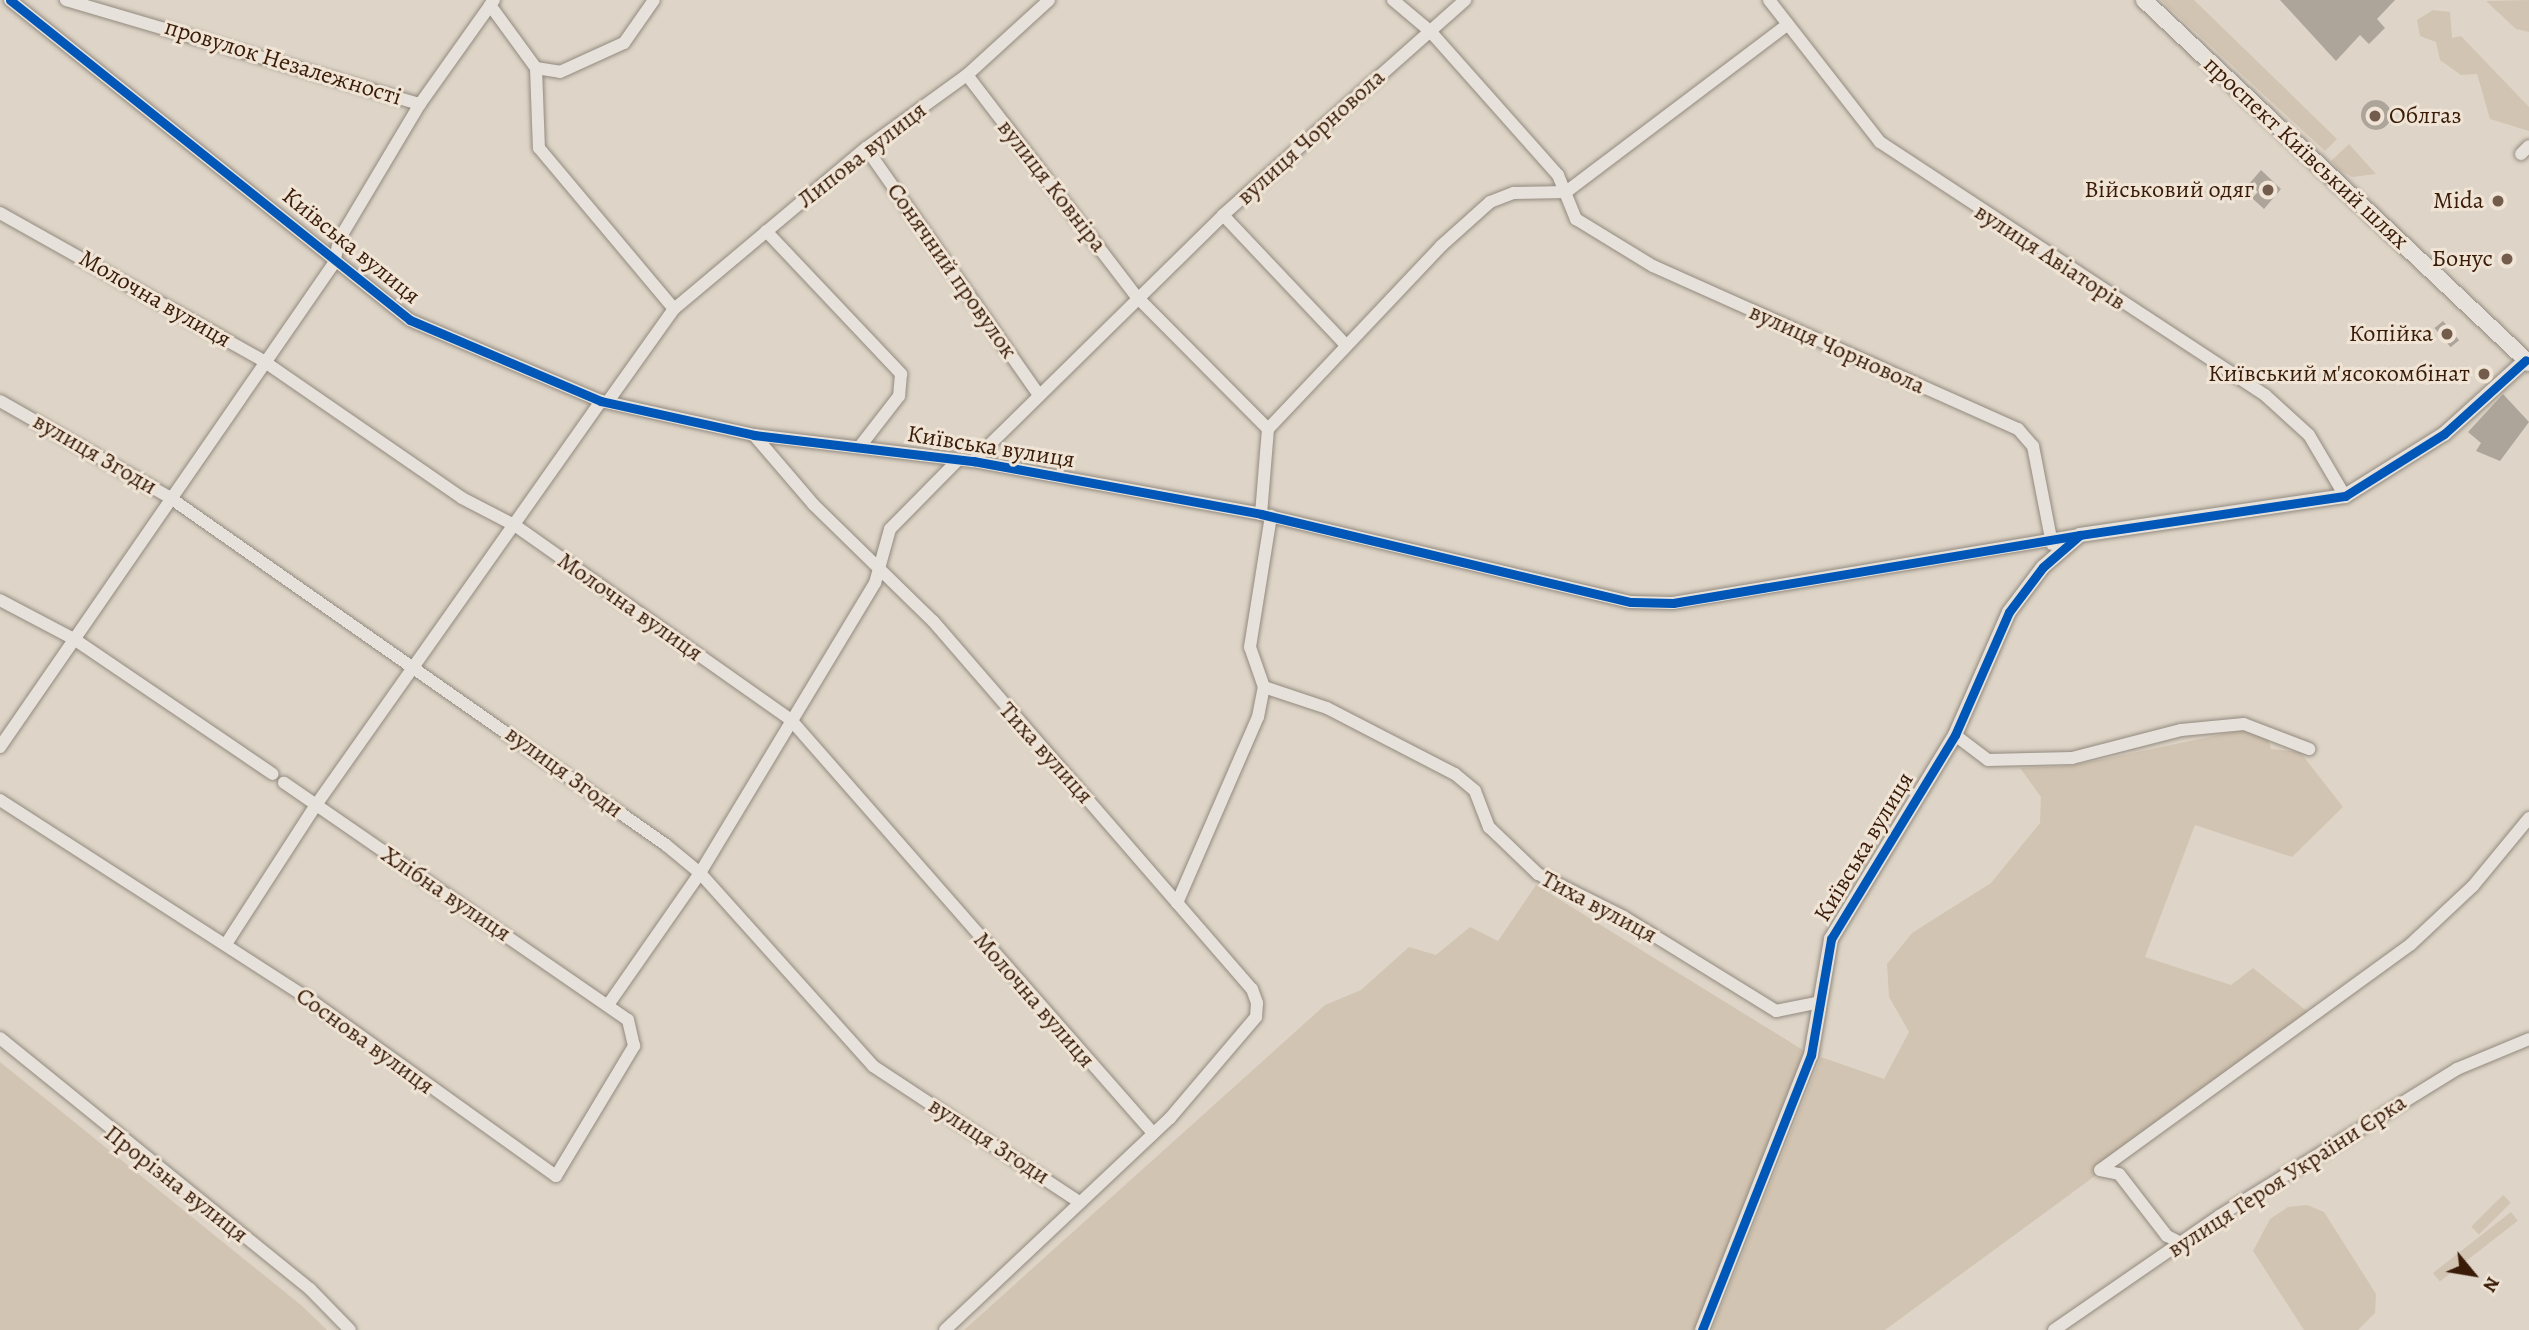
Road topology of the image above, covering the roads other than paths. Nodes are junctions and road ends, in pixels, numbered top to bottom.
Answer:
1 (10, 0) edge
2 (66, 0) edge
3 (654, 0) edge
4 (1049, 0) edge
5 (1393, 0) edge
6 (1465, 0) edge
7 (1769, 0) edge
8 (2144, 0) edge
9 (492, 3) edge
10 (1788, 24) junction
11 (1430, 31) junction
12 (536, 68) junction
13 (967, 75) junction
14 (420, 104) junction
15 (866, 148) junction
16 (1566, 192) junction
17 (0, 213) edge
18 (1223, 215) junction
19 (766, 231) junction
20 (334, 263) junction
21 (1138, 297) junction
22 (674, 309) junction
23 (1346, 345) junction
24 (2527, 361) edge
25 (265, 362) junction
26 (1038, 394) junction
27 (0, 401) edge
28 (605, 401) junction
29 (1268, 429) junction
30 (754, 435) junction
31 (861, 445) junction
32 (957, 461) junction
33 (973, 461) junction
34 (2345, 496) junction
35 (169, 497) junction
36 (1266, 515) junction
37 (516, 526) junction
38 (2080, 535) junction
39 (2052, 544) junction
40 (876, 566) junction
41 (0, 600) edge
42 (74, 639) junction
43 (415, 667) junction
44 (1264, 687) junction
45 (791, 720) junction
46 (1955, 735) junction
47 (0, 747) edge
48 (2309, 749) dead end
49 (273, 774) dead end
50 (284, 783) dead end
51 (0, 800) edge
52 (316, 805) junction
53 (2529, 818) edge
54 (700, 873) junction
55 (1177, 903) junction
56 (226, 944) junction
57 (1816, 1003) junction
58 (608, 1005) junction
59 (0, 1038) edge
60 (2529, 1039) edge
61 (1152, 1132) junction
62 (1079, 1202) junction
63 (2180, 1243) junction
64 (351, 1330) edge
65 (946, 1330) edge
66 (1702, 1330) edge
67 (2054, 1330) edge

1 - 20 street, Київська вулиця
2 - 14 street, провулок Незалежності
3 - 12 street
4 - 13 street, Липова вулиця
5 - 11 street
6 - 11 street, вулиця Чорновола
7 - 10 street, вулиця Авіаторів
8 - 24 main road, проспект Київський шлях
9 - 12 street
9 - 14 street
10 - 16 street
10 - 34 street, вулиця Авіаторів
11 - 16 street, вулиця Чорновола
11 - 18 street, вулиця Чорновола
12 - 22 street
13 - 15 street, Липова вулиця
13 - 21 street, вулиця Ковніра
14 - 20 street
15 - 19 street, Липова вулиця
15 - 26 street, Сонячний провулок
16 - 23 street
16 - 39 street, вулиця Чорновола
17 - 25 street, Молочна вулиця
18 - 21 street, вулиця Чорновола
18 - 23 street, вулиця Чорновола
19 - 22 street, Липова вулиця
19 - 31 street
20 - 25 street
20 - 28 street, Київська вулиця
21 - 26 street, вулиця Чорновола
21 - 29 street
22 - 28 street, Липова вулиця
23 - 29 street
24 - 34 street, Київська вулиця
25 - 35 street
25 - 37 street, Молочна вулиця
26 - 33 street, вулиця Чорновола
27 - 35 street, вулиця Згоди
28 - 30 street, Київська вулиця
28 - 37 street, Липова вулиця
29 - 36 street
30 - 31 street, Київська вулиця
30 - 40 street, Тиха вулиця
31 - 32 street, Київська вулиця
32 - 33 street, Київська вулиця
32 - 40 street
33 - 36 street, Київська вулиця
34 - 38 street, Київська вулиця
35 - 42 street
35 - 43 street, вулиця Згоди
36 - 39 street, Київська вулиця
36 - 44 street
37 - 43 street, Липова вулиця
37 - 45 street, Молочна вулиця
38 - 39 street, Київська вулиця
38 - 46 street, Київська вулиця
40 - 45 street
40 - 55 street, Тиха вулиця
41 - 42 street
42 - 47 street
42 - 49 street
43 - 52 street, Липова вулиця
43 - 54 street, вулиця Згоди
44 - 55 street
44 - 57 street, Тиха вулиця
45 - 54 street
45 - 61 street, Молочна вулиця
46 - 48 street
46 - 57 street, Київська вулиця
50 - 52 street, Хлібна вулиця
51 - 56 street, Соснова вулиця
52 - 56 street, Липова вулиця
52 - 58 street, Хлібна вулиця
53 - 63 street
54 - 58 street
54 - 62 street, вулиця Згоди
55 - 61 street, Тиха вулиця
56 - 58 street, Соснова вулиця
57 - 66 street, Київська вулиця
59 - 64 street, Прорізна вулиця
60 - 63 street, вулиця Героя України Єрка
61 - 62 street
62 - 65 street
63 - 67 street, вулиця Героя України Єрка

